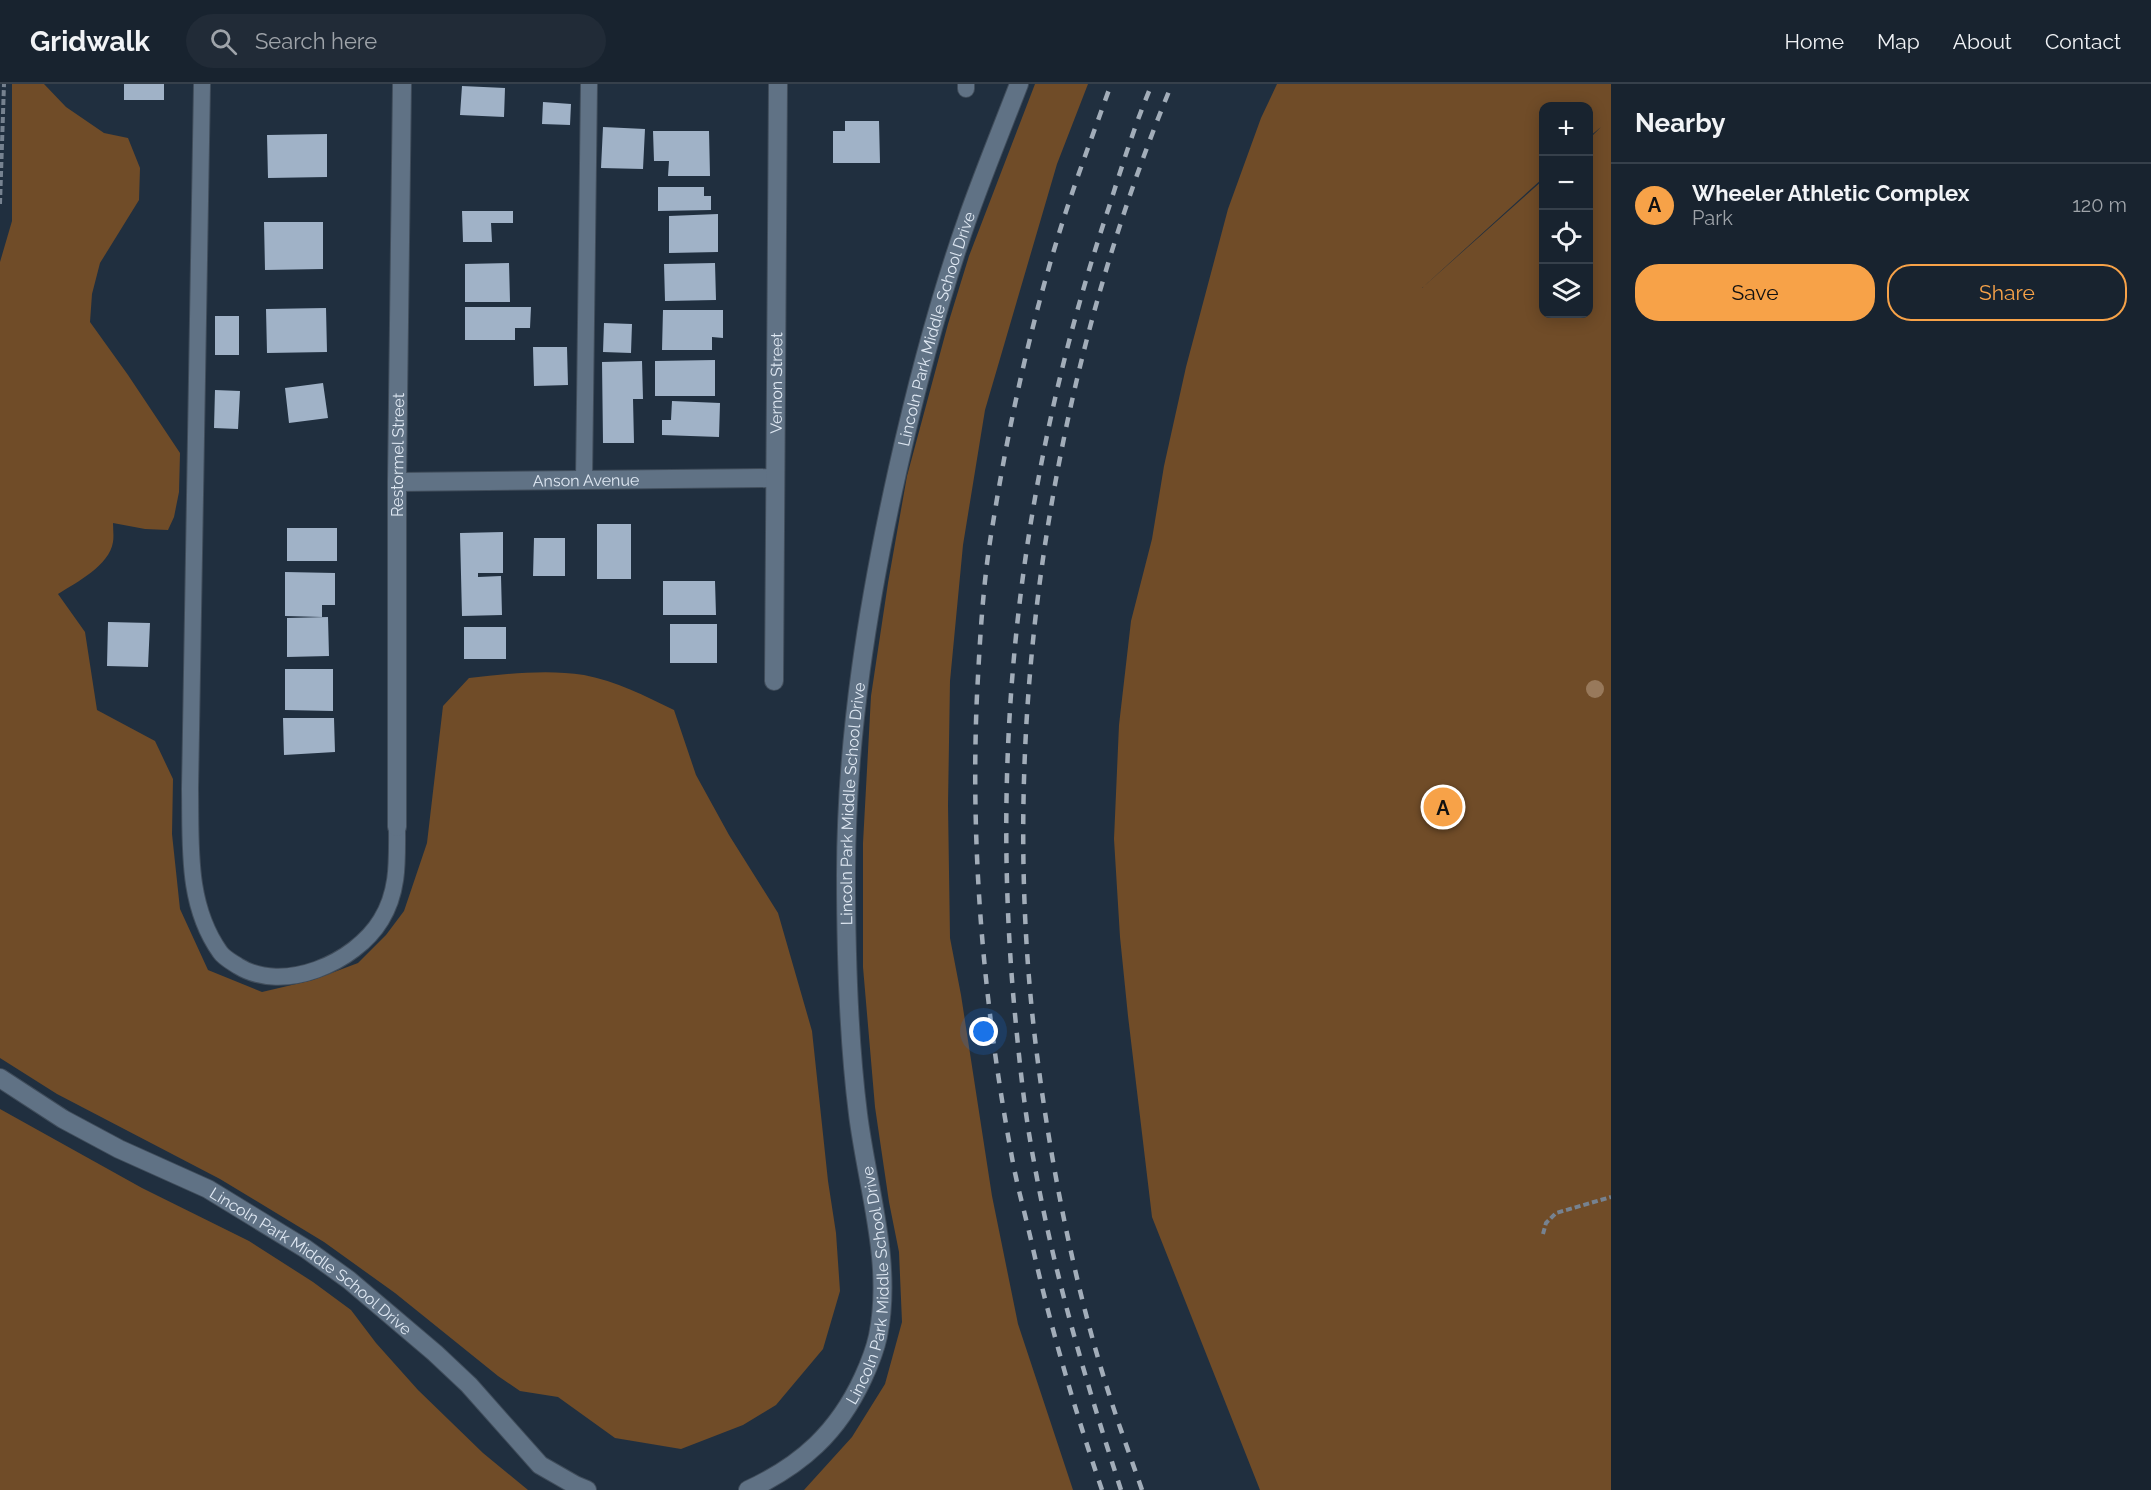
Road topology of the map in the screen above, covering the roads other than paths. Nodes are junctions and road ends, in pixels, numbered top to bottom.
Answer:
1 (202, 84) edge
2 (402, 84) edge
3 (589, 84) edge
4 (778, 84) edge
5 (1019, 84) edge
6 (775, 478) junction
7 (584, 481) junction
8 (397, 482) junction
9 (774, 681) dead end
10 (397, 827) joint
11 (0, 1078) edge
12 (587, 1490) edge
13 (748, 1490) edge

1 - 10 lane
2 - 8 street, Restormel Street
3 - 7 lane
4 - 6 street, Vernon Street
5 - 13 street, Lincoln Park Middle School Drive
6 - 7 street, Anson Avenue
6 - 9 street, Vernon Street
7 - 8 street, Anson Avenue
8 - 10 street, Restormel Street
11 - 12 street, Lincoln Park Middle School Drive

